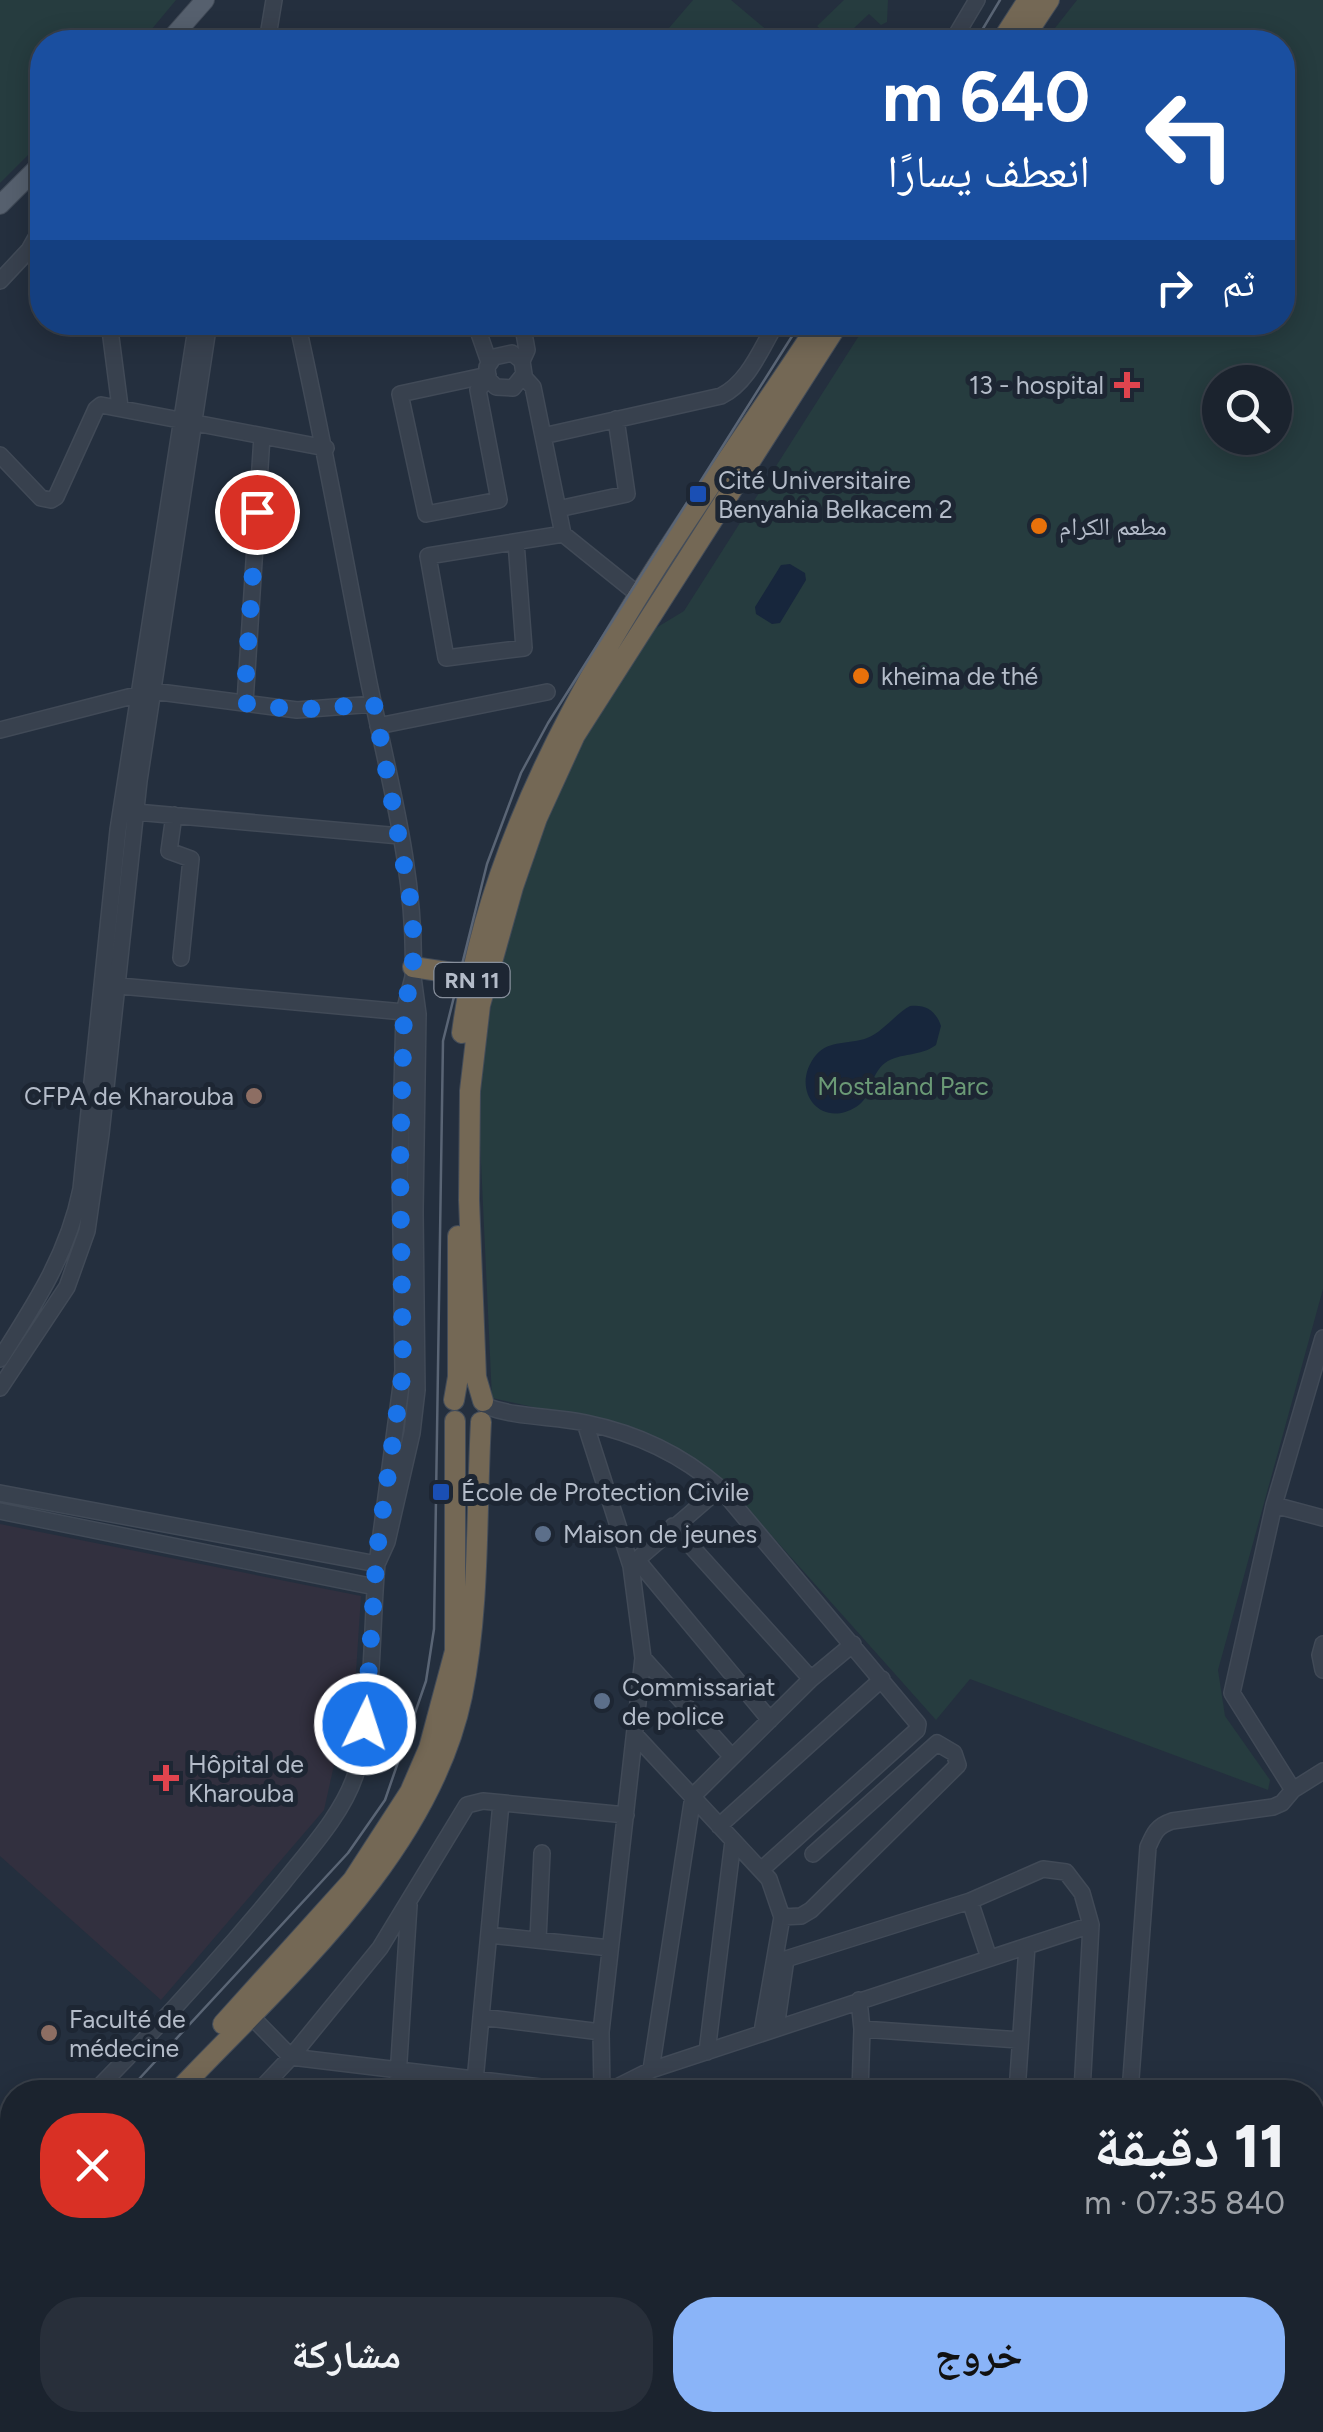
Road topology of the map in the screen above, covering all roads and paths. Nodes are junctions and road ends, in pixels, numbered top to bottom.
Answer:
1 (194, 0) edge
2 (205, 0) edge
3 (977, 0) edge
4 (1028, 0) edge
5 (1048, 0) edge
6 (273, 1) edge
7 (168, 30) edge
8 (179, 30) edge
9 (269, 30) edge
10 (959, 30) edge
11 (1009, 30) edge
12 (1029, 30) edge
13 (30, 175) edge
14 (0, 204) edge
15 (30, 260) edge
16 (0, 281) edge
17 (111, 335) edge
18 (196, 335) edge
19 (206, 335) edge
20 (300, 335) edge
21 (478, 335) edge
22 (524, 335) edge
23 (760, 335) edge
24 (769, 335) edge
25 (811, 335) edge
26 (831, 335) edge
27 (762, 346) junction
28 (522, 369) junction
29 (488, 372) junction
30 (120, 407) junction
31 (616, 419) junction
32 (187, 422) junction
33 (262, 436) junction
34 (544, 436) junction
35 (326, 448) junction
36 (0, 455) edge
37 (558, 509) junction
38 (563, 534) junction
39 (516, 542) junction
40 (640, 596) junction
41 (547, 692) dead end
42 (145, 693) junction
43 (244, 703) junction
44 (374, 704) junction
45 (378, 726) junction
46 (0, 730) edge
47 (128, 811) junction
48 (174, 815) junction
49 (400, 836) junction
50 (182, 958) dead end
51 (413, 972) junction
52 (473, 976) junction
53 (110, 986) junction
54 (404, 1012) junction
55 (1323, 1338) edge
56 (0, 1359) edge
57 (1317, 1377) edge
58 (0, 1388) edge
59 (455, 1411) junction
60 (483, 1412) junction
61 (585, 1423) junction
62 (720, 1488) junction
63 (0, 1493) edge
64 (1274, 1505) junction
65 (0, 1511) edge
66 (1323, 1518) edge
67 (673, 1526) junction
68 (188, 1528) junction
69 (184, 1547) junction
70 (634, 1563) junction
71 (377, 1564) junction
72 (375, 1587) junction
73 (853, 1644) junction
74 (1323, 1644) edge
75 (643, 1658) junction
76 (1323, 1670) edge
77 (811, 1679) junction
78 (882, 1679) junction
79 (770, 1720) junction
80 (636, 1736) junction
81 (732, 1757) junction
82 (1323, 1771) edge
83 (1293, 1790) junction
84 (693, 1796) junction
85 (501, 1803) junction
86 (626, 1815) junction
87 (720, 1826) junction
88 (733, 1841) junction
89 (542, 1853) dead end
90 (813, 1854) dead end
91 (761, 1870) junction
92 (409, 1901) junction
93 (970, 1901) junction
94 (782, 1917) junction
95 (1091, 1924) junction
96 (488, 1935) junction
97 (538, 1940) junction
98 (1027, 1946) junction
99 (380, 1948) junction
100 (610, 1948) junction
101 (988, 1958) junction
102 (406, 1962) junction
103 (859, 2000) junction
104 (250, 2015) junction
105 (481, 2016) junction
106 (862, 2029) junction
107 (769, 2030) junction
108 (601, 2032) junction
109 (1020, 2040) junction
110 (708, 2052) junction
111 (292, 2057) junction
112 (400, 2070) junction
113 (651, 2070) junction
114 (106, 2080) edge
115 (171, 2080) edge
116 (188, 2080) edge
117 (270, 2080) edge
118 (399, 2080) edge
119 (447, 2080) edge
120 (476, 2080) edge
121 (603, 2080) edge
122 (630, 2080) edge
123 (860, 2080) edge
124 (1017, 2080) edge
125 (1083, 2080) edge
126 (1131, 2080) edge

1 - 7 main road
2 - 8 main road
3 - 10 street
4 - 11 highway
5 - 12 highway
6 - 9 street
13 - 14 main road
15 - 16 street
17 - 30 street
18 - 32 street
19 - 32 street
20 - 35 street
21 - 29 street
22 - 28 street
23 - 27 street
24 - 27 street
25 - 40 highway, RN 11
26 - 60 highway, RN 11
27 - 31 street
28 - 29 street
28 - 29 street
28 - 34 street
29 - 29 street
30 - 32 street
30 - 36 street
31 - 34 street
31 - 37 street
32 - 33 street
32 - 42 street
33 - 35 street
33 - 43 street
34 - 37 street
35 - 44 street
37 - 38 street
38 - 39 street
38 - 40 street
39 - 39 street
40 - 52 highway, RN 11
41 - 45 street
42 - 43 street
42 - 46 street
42 - 47 street
43 - 44 street
44 - 45 street
45 - 49 street
47 - 48 street
47 - 53 street
48 - 49 street
48 - 50 street
49 - 51 street
51 - 52 highway
51 - 54 street
51 - 71 street
52 - 59 highway, RN 11
53 - 54 street
53 - 56 street
53 - 58 street
54 - 71 street
55 - 57 street
57 - 64 street
59 - 60 highway
59 - 60 highway
59 - 115 highway, RN 11
60 - 61 street
60 - 104 highway, RN 11
61 - 62 street
61 - 70 street
62 - 67 street
62 - 73 street
63 - 68 street
64 - 66 street
64 - 83 street
65 - 69 street
67 - 70 street
67 - 77 street
68 - 69 street
68 - 71 street
69 - 72 street
70 - 75 street
70 - 79 street
71 - 72 street
72 - 114 street
73 - 77 street
73 - 78 street
74 - 76 street
75 - 80 street
75 - 81 street
77 - 79 street
78 - 87 street
78 - 91 street
79 - 81 street
80 - 84 street
80 - 86 street
81 - 84 street
82 - 83 street
83 - 126 street
84 - 87 street
84 - 113 street
85 - 86 street
85 - 92 street
85 - 96 street
86 - 100 street
87 - 88 street
88 - 91 street
88 - 110 street
89 - 97 street
90 - 94 street
91 - 94 street
92 - 99 street
92 - 102 street
93 - 95 street
93 - 101 street
93 - 107 street
94 - 107 street
95 - 98 street
95 - 125 street
96 - 97 street
96 - 105 street
97 - 100 street
98 - 101 street
98 - 109 street
99 - 102 street
99 - 111 street
100 - 108 street
101 - 103 street
102 - 112 street
103 - 106 street
103 - 107 street
104 - 111 street
104 - 116 highway, RN 11
105 - 108 street
105 - 120 street
106 - 109 street
106 - 123 street
107 - 110 street
108 - 121 street
109 - 124 street
110 - 113 street
111 - 112 street
111 - 117 street
112 - 118 street
112 - 119 street
113 - 122 street

